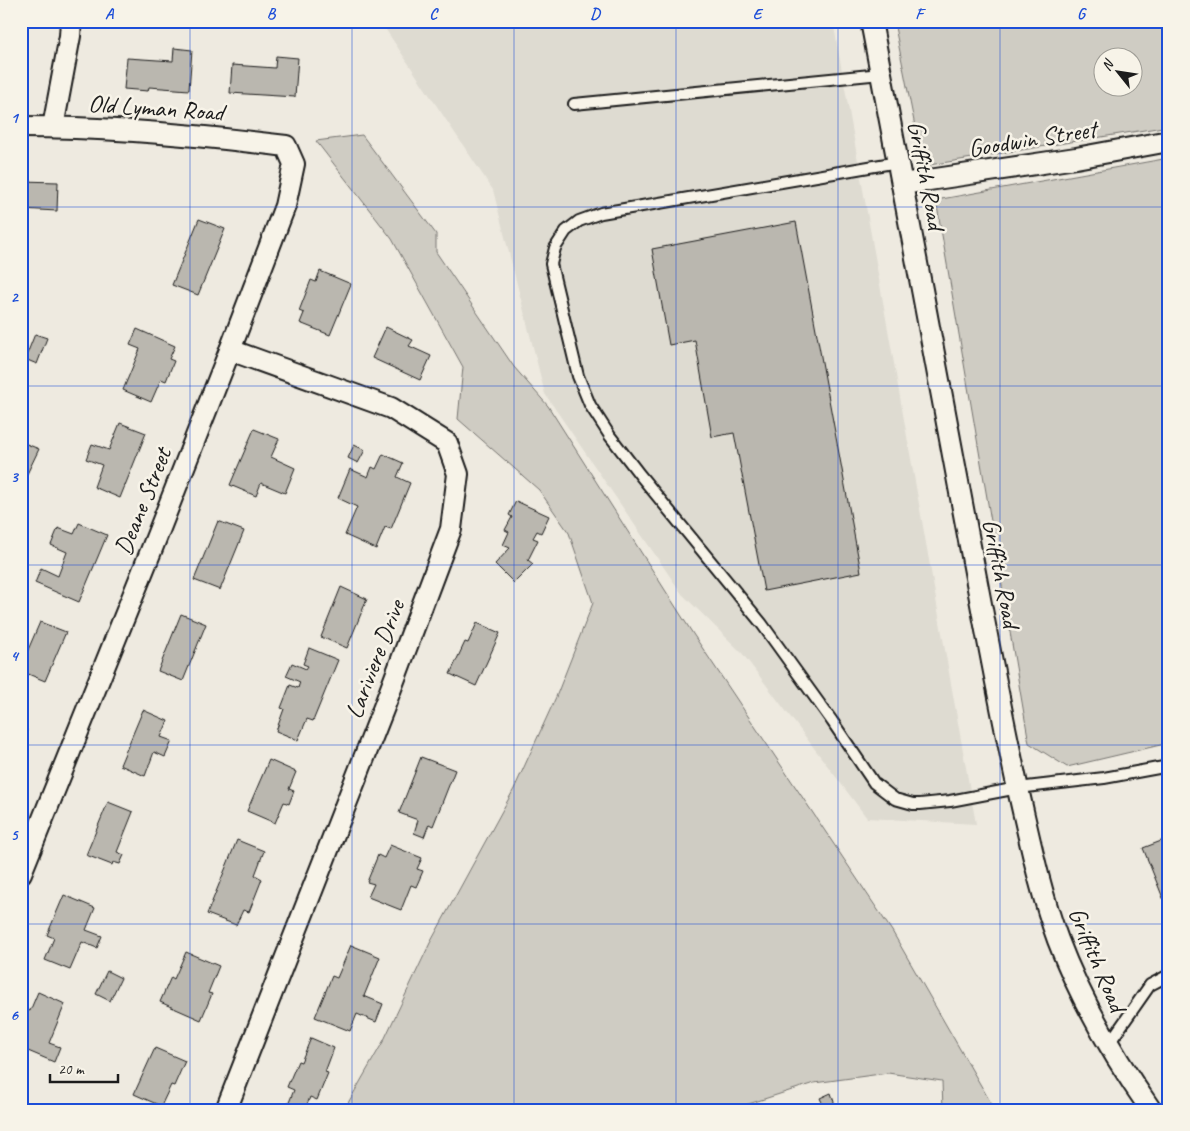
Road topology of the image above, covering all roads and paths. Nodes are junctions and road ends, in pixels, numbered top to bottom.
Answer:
1 (71, 21) edge
2 (871, 21) edge
3 (881, 74) junction
4 (574, 104) dead end
5 (21, 127) edge
6 (53, 127) junction
7 (1169, 141) edge
8 (286, 146) joint
9 (898, 162) junction
10 (902, 184) junction
11 (230, 350) junction
12 (1169, 766) edge
13 (1018, 788) junction
14 (21, 873) edge
15 (1169, 976) edge
16 (1108, 1045) junction
17 (226, 1110) edge
18 (1151, 1110) edge

1 - 6 street
2 - 3 street, Griffith Road
3 - 4 lane
3 - 9 street, Griffith Road
5 - 6 street, Old Lyman Road
6 - 8 street, Old Lyman Road
7 - 10 street, Goodwin Street
8 - 11 street, Deane Street
9 - 10 street, Griffith Road
9 - 13 lane
10 - 13 street, Griffith Road
11 - 14 street, Deane Street
11 - 17 street, Lariviere Drive
12 - 13 lane
13 - 16 street, Griffith Road
15 - 16 lane
16 - 18 street, Griffith Road

